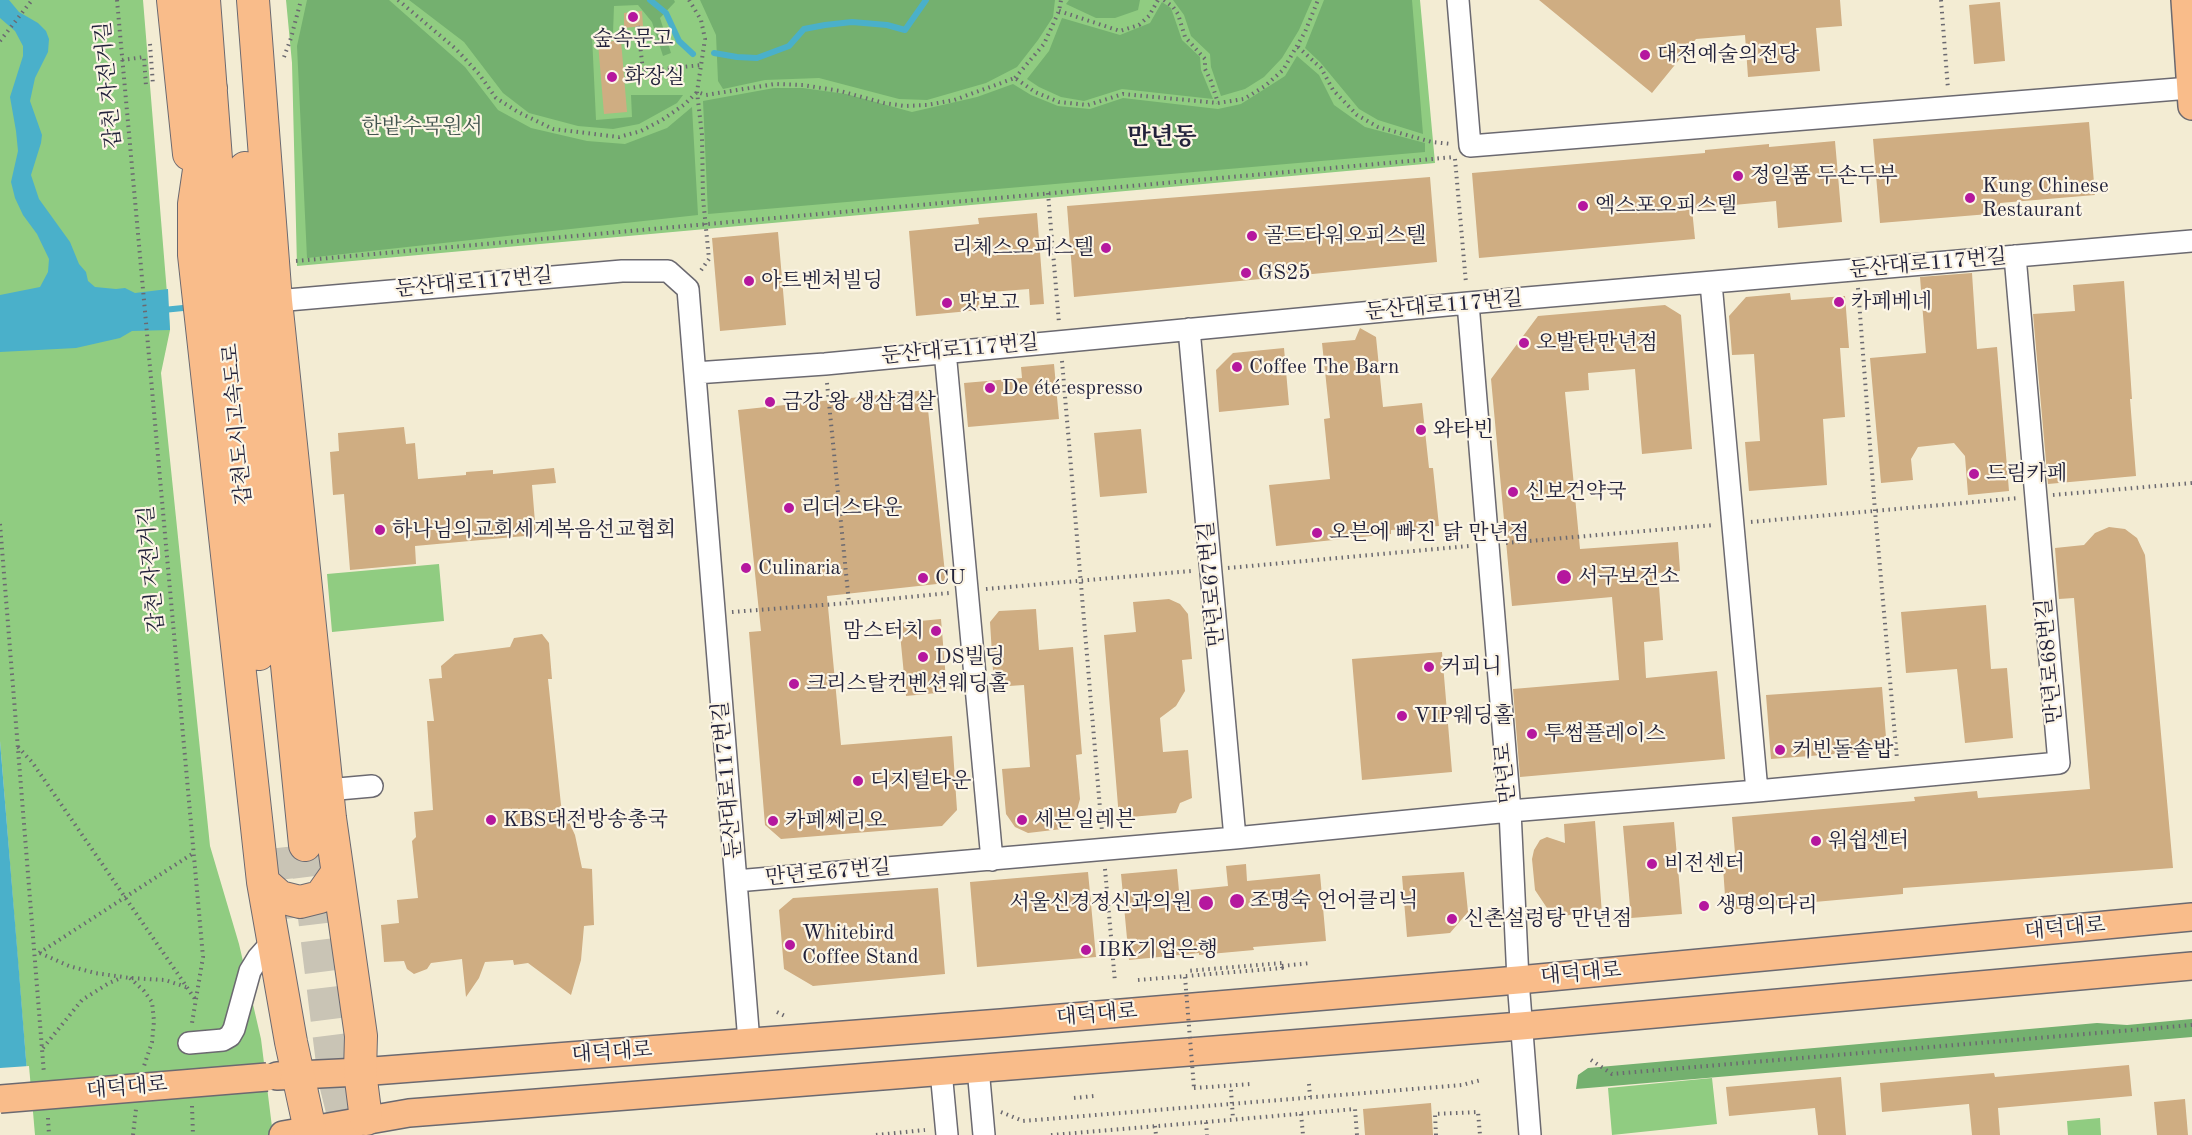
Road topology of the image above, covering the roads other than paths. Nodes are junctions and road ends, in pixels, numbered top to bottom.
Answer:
1 (173, 0) edge
2 (204, 0) edge
3 (235, 0) edge
4 (253, 0) edge
5 (1458, 0) edge
6 (2185, 0) edge
7 (211, 88) junction
8 (2191, 97) edge
9 (194, 204) junction
10 (2192, 241) edge
11 (2015, 256) junction
12 (1711, 283) junction
13 (276, 301) junction
14 (1468, 303) junction
15 (1189, 329) junction
16 (945, 351) junction
17 (695, 373) junction
18 (372, 786) dead end
19 (327, 790) junction
20 (1757, 791) junction
21 (1510, 812) junction
22 (1235, 838) junction
23 (992, 860) junction
24 (338, 873) junction
25 (736, 881) junction
26 (263, 882) junction
27 (2192, 917) edge
28 (274, 940) junction
29 (2192, 966) edge
30 (1518, 980) junction
31 (1521, 1026) junction
32 (749, 1042) junction
33 (189, 1043) road end
34 (978, 1068) junction
35 (941, 1071) junction
36 (360, 1072) junction
37 (298, 1075) junction
38 (0, 1099) edge
39 (368, 1127) edge
40 (301, 1133) edge
41 (947, 1135) edge
42 (984, 1135) edge
43 (1530, 1135) edge

1 - 9 highway
2 - 7 highway, 갑천도시고속도로
3 - 7 highway, 갑천도시고속도로
4 - 13 highway
5 - 8 street
6 - 8 main road
7 - 9 highway
9 - 26 highway
10 - 11 street, 둔산대로117번길
11 - 12 street, 둔산대로117번길
11 - 20 street, 만년로68번길
12 - 14 street, 둔산대로117번길
12 - 20 street
13 - 17 street, 둔산대로117번길
13 - 19 highway
14 - 15 street, 둔산대로117번길
14 - 21 street, 만년로
15 - 16 street, 둔산대로117번길
15 - 22 street, 만년로67번길
16 - 17 street, 둔산대로117번길
16 - 23 street
17 - 25 street, 둔산대로117번길
18 - 19 street
19 - 24 highway
20 - 21 street, 만년로68번길
21 - 22 street, 만년로67번길
21 - 30 street, 만년로
22 - 23 street, 만년로67번길
23 - 25 street, 만년로67번길
24 - 26 highway
24 - 36 highway
25 - 32 street, 둔산대로117번길
26 - 28 highway
27 - 30 main road, 대덕대로
28 - 33 street
28 - 37 highway
29 - 31 main road, 대덕대로
30 - 31 street, 만년로
30 - 32 main road, 대덕대로
31 - 34 main road, 대덕대로
31 - 43 street, 만년로
32 - 36 main road, 대덕대로
34 - 35 main road, 대덕대로
34 - 42 street
35 - 39 main road, 대덕대로
35 - 41 street
36 - 37 main road, 대덕대로
36 - 39 highway
37 - 38 main road, 대덕대로, bridge
37 - 40 highway
39 - 40 main road, 대덕대로

